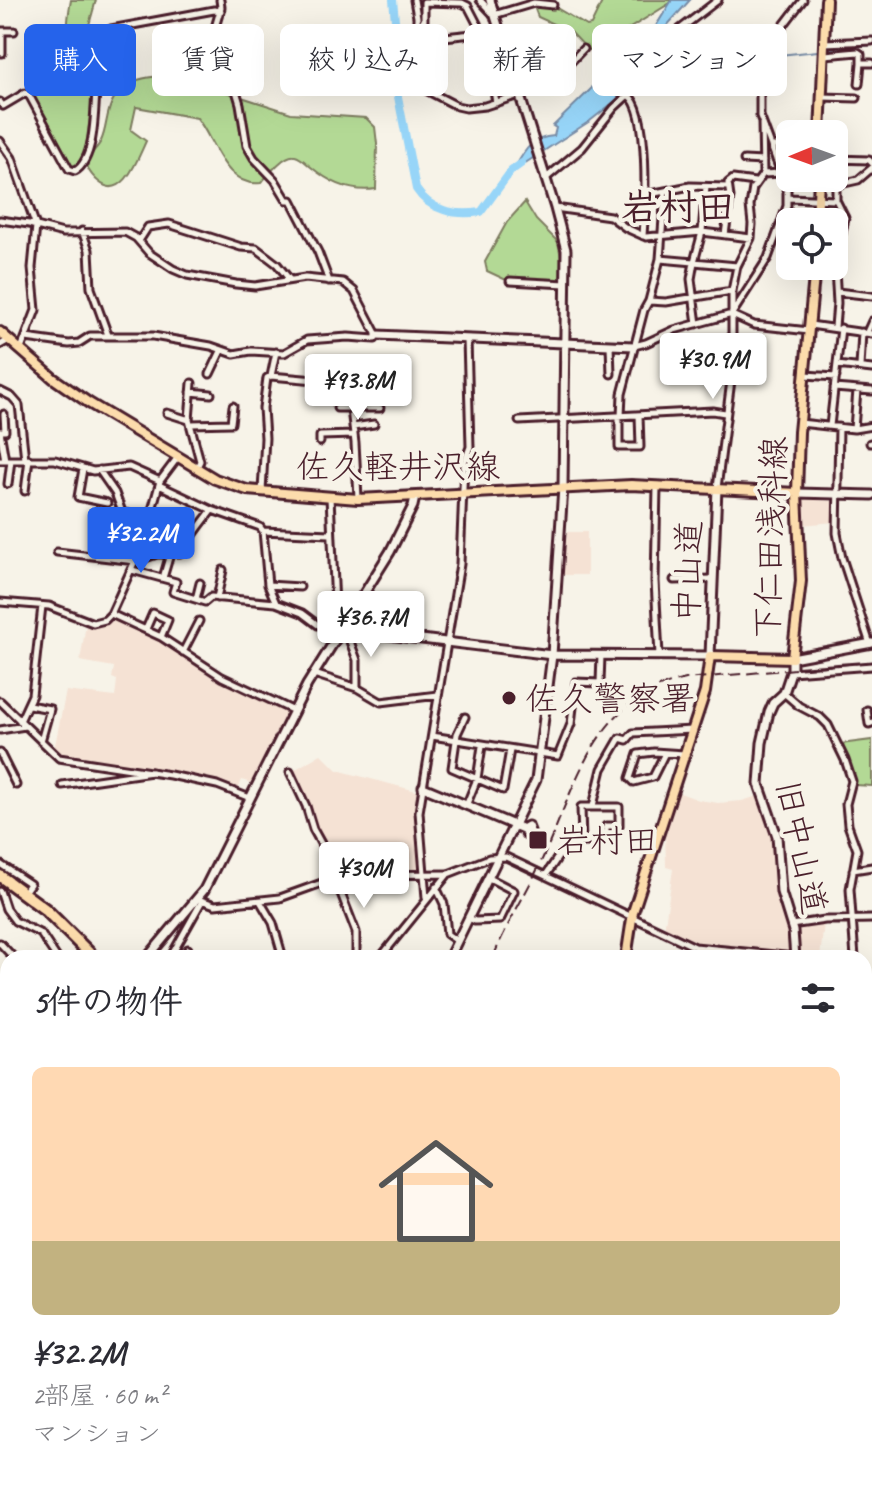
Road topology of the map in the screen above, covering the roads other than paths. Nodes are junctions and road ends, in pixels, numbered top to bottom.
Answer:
1 (220, 0) edge
2 (414, 0) edge
3 (480, 0) edge
4 (490, 0) edge
5 (511, 0) edge
6 (718, 0) edge
7 (803, 0) edge
8 (826, 0) edge
9 (553, 5) dead end
10 (221, 11) junction
11 (509, 11) junction
12 (494, 15) junction
13 (417, 24) edge
14 (419, 24) edge
15 (477, 24) edge
16 (497, 24) edge
17 (688, 24) edge
18 (784, 24) edge
19 (1, 31) edge
20 (14, 31) dead end
21 (872, 39) edge
22 (583, 49) dead end
23 (824, 49) junction
24 (2, 53) dead end
25 (576, 56) edge
26 (861, 63) junction
27 (872, 63) edge
28 (859, 84) dead end
29 (440, 96) edge
30 (495, 96) edge
31 (516, 96) edge
32 (519, 96) edge
33 (627, 96) edge
34 (629, 96) edge
35 (760, 96) edge
36 (821, 97) junction
37 (857, 98) dead end
38 (0, 102) edge
39 (496, 103) junction
40 (820, 120) edge
41 (762, 123) junction
42 (0, 141) edge
43 (771, 146) junction
44 (776, 146) edge
45 (848, 159) edge
46 (744, 160) dead end
47 (776, 160) edge
48 (763, 161) junction
49 (872, 166) edge
50 (776, 173) edge
51 (763, 174) junction
52 (545, 177) junction
53 (755, 182) junction
54 (706, 187) junction
55 (728, 187) junction
56 (665, 191) junction
57 (786, 192) edge
58 (818, 192) edge
59 (645, 195) junction
60 (788, 198) junction
61 (818, 199) junction
62 (836, 200) junction
63 (555, 208) junction
64 (818, 208) edge
65 (0, 220) edge
66 (36, 226) junction
67 (82, 231) junction
68 (702, 232) junction
69 (725, 235) junction
70 (643, 236) junction
71 (663, 237) junction
72 (751, 238) junction
73 (139, 241) junction
74 (660, 259) junction
75 (694, 262) junction
76 (737, 266) junction
77 (290, 280) junction
78 (814, 280) edge
79 (329, 281) junction
80 (510, 281) dead end
81 (567, 284) junction
82 (732, 291) junction
83 (837, 292) junction
84 (872, 296) edge
85 (692, 298) junction
86 (649, 301) junction
87 (732, 314) junction
88 (872, 321) edge
89 (697, 324) junction
90 (810, 328) junction
91 (838, 328) junction
92 (0, 332) edge
93 (867, 333) edge
94 (108, 335) junction
95 (377, 335) junction
96 (26, 338) junction
97 (467, 339) junction
98 (4, 343) edge
99 (566, 343) junction
100 (610, 345) junction
101 (634, 346) junction
102 (21, 351) junction
103 (221, 351) junction
104 (276, 352) junction
105 (837, 365) junction
106 (860, 367) junction
107 (872, 369) edge
108 (210, 370) dead end
109 (611, 374) dead end
110 (804, 375) junction
111 (271, 376) junction
112 (836, 377) junction
113 (192, 383) dead end
114 (834, 388) junction
115 (857, 390) junction
116 (0, 391) edge
117 (872, 391) edge
118 (191, 392) junction
119 (211, 394) dead end
120 (233, 406) dead end
121 (352, 407) junction
122 (337, 408) dead end
123 (380, 408) dead end
124 (167, 413) dead end
125 (725, 413) junction
126 (4, 414) dead end
127 (639, 415) junction
128 (620, 416) junction
129 (564, 418) junction
130 (519, 421) dead end
131 (190, 422) junction
132 (800, 423) junction
133 (374, 424) dead end
134 (830, 426) junction
135 (872, 426) edge
136 (353, 427) junction
137 (839, 427) junction
138 (854, 429) junction
139 (1, 431) edge
140 (354, 435) junction
141 (320, 437) dead end
142 (178, 457) junction
143 (27, 459) junction
144 (5, 460) edge
145 (197, 468) junction
146 (83, 469) junction
147 (99, 470) junction
148 (159, 483) junction
149 (8, 484) dead end
150 (657, 486) junction
151 (563, 487) junction
152 (717, 488) junction
153 (25, 491) dead end
154 (262, 491) junction
155 (797, 493) junction
156 (837, 494) junction
157 (462, 495) junction
158 (872, 495) edge
159 (330, 497) junction
160 (415, 497) junction
161 (358, 499) junction
162 (104, 500) dead end
163 (212, 510) junction
164 (150, 519) junction
165 (199, 527) junction
166 (263, 531) junction
167 (330, 534) junction
168 (57, 552) dead end
169 (170, 554) junction
170 (136, 561) junction
171 (132, 570) junction
172 (223, 570) dead end
173 (163, 578) junction
174 (713, 579) junction
175 (674, 580) dead end
176 (200, 583) dead end
177 (268, 585) junction
178 (300, 587) dead end
179 (217, 598) junction
180 (196, 599) junction
181 (0, 602) edge
182 (276, 603) junction
183 (42, 605) junction
184 (111, 614) junction
185 (199, 621) dead end
186 (146, 629) junction
187 (340, 629) junction
188 (161, 637) junction
189 (447, 642) junction
190 (871, 643) edge
191 (183, 652) junction
192 (552, 655) junction
193 (601, 655) junction
194 (659, 655) junction
195 (710, 656) junction
196 (792, 658) junction
197 (872, 666) edge
198 (791, 672) junction
199 (313, 674) junction
200 (357, 688) junction
201 (784, 693) junction
202 (438, 695) junction
203 (0, 701) edge
204 (29, 705) junction
205 (867, 710) dead end
206 (294, 711) junction
207 (465, 717) dead end
208 (22, 723) junction
209 (872, 723) edge
210 (0, 730) edge
211 (693, 730) junction
212 (432, 736) junction
213 (41, 741) junction
214 (456, 742) junction
215 (482, 746) junction
216 (510, 750) junction
217 (0, 753) edge
218 (539, 753) junction
219 (665, 753) junction
220 (685, 754) junction
221 (153, 772) junction
222 (290, 772) dead end
223 (477, 779) junction
224 (16, 785) dead end
225 (62, 785) dead end
226 (423, 787) junction
227 (251, 798) junction
228 (466, 806) junction
229 (593, 806) junction
230 (519, 828) junction
231 (582, 842) junction
232 (500, 857) junction
233 (0, 864) edge
234 (872, 867) edge
235 (853, 870) junction
236 (424, 874) junction
237 (448, 874) junction
238 (546, 875) junction
239 (337, 877) junction
240 (489, 878) junction
241 (1, 886) edge
242 (436, 887) junction
243 (24, 892) junction
244 (426, 898) junction
245 (200, 900) junction
246 (260, 901) junction
247 (632, 917) junction
248 (469, 918) junction
249 (872, 919) edge
250 (854, 920) junction
251 (791, 925) junction
252 (457, 941) junction
253 (52, 950) edge
254 (78, 950) edge
255 (86, 950) edge
256 (154, 950) edge
257 (174, 950) edge
258 (281, 950) edge
259 (356, 950) edge
260 (386, 950) edge
261 (453, 950) edge
262 (627, 950) edge
263 (718, 950) edge
264 (794, 950) edge
265 (855, 950) edge

1 - 10 street
2 - 13 street
3 - 12 street
4 - 12 street
5 - 11 street
6 - 17 street
7 - 18 street
8 - 23 main road
9 - 11 street
10 - 38 street
10 - 79 street
11 - 12 street
12 - 16 street
14 - 15 street
19 - 20 street
19 - 24 street
21 - 23 street
22 - 25 street
23 - 26 street
23 - 36 main road
26 - 27 street
26 - 28 street
29 - 39 street
30 - 39 street
31 - 39 street
32 - 52 street
33 - 52 street
34 - 59 street
35 - 41 street
36 - 37 street
36 - 40 main road
41 - 43 street
41 - 48 street
42 - 66 street
43 - 44 street
43 - 47 street
45 - 49 street
46 - 48 street
48 - 51 street
49 - 62 street
50 - 51 street
51 - 53 street
52 - 63 street
53 - 55 street
53 - 72 street
54 - 55 street
54 - 56 street
54 - 68 street
55 - 69 street
56 - 59 street
56 - 71 street
57 - 60 street
58 - 61 main road
59 - 70 street
60 - 61 street
60 - 87 street
61 - 62 street
61 - 64 main road
62 - 83 street
63 - 70 street
63 - 81 street
65 - 66 street
66 - 67 street
66 - 96 street
67 - 73 street
67 - 94 street
68 - 69 street
68 - 71 street
68 - 75 street
69 - 72 street
70 - 71 street
71 - 74 street
72 - 76 street
73 - 77 street
73 - 77 street
74 - 75 street
74 - 86 street
75 - 76 street
75 - 85 street
76 - 82 street
77 - 79 street
78 - 90 main road, 下仁田浅科線
79 - 95 street
80 - 81 street
81 - 99 street
82 - 85 street
82 - 87 street
83 - 84 street
83 - 91 street
85 - 86 street
85 - 89 street
86 - 101 street
87 - 89 street
87 - 90 street
87 - 125 street
88 - 93 street
89 - 101 street
90 - 91 street
90 - 110 main road, 下仁田浅科線
91 - 93 street
91 - 105 street
92 - 98 main road, 佐久軽井沢線
93 - 106 street
94 - 96 street
94 - 103 street
95 - 97 street
95 - 104 street
96 - 102 street
97 - 99 street
97 - 157 street
98 - 102 main road, 佐久軽井沢線
99 - 100 street
99 - 129 street
100 - 101 street
100 - 109 street
101 - 128 street
102 - 142 main road, 佐久軽井沢線
103 - 104 street
103 - 108 street
104 - 111 street
105 - 106 street
105 - 112 street
106 - 107 street
110 - 112 street
110 - 132 main road, 下仁田浅科線
111 - 121 street
111 - 154 street
112 - 114 street
113 - 118 street
114 - 115 street
114 - 134 street
115 - 117 street
115 - 138 street
116 - 143 street
118 - 119 street
118 - 131 street
120 - 131 street
121 - 122 street
121 - 123 street
121 - 136 street
124 - 131 street
125 - 127 street
125 - 152 street
126 - 139 street
127 - 128 street
127 - 128 street
128 - 129 street
129 - 130 street
129 - 151 street
131 - 145 street
132 - 134 street
132 - 155 main road, 下仁田浅科線
133 - 136 street
134 - 137 street
135 - 138 street
136 - 140 street
137 - 138 street
137 - 156 street
139 - 144 street
140 - 141 street
140 - 161 street
142 - 145 main road, 佐久軽井沢線
142 - 148 street
143 - 144 street
143 - 146 street
143 - 153 street
144 - 149 street
145 - 154 main road, 佐久軽井沢線
146 - 147 street
146 - 162 street
147 - 148 street
147 - 164 street
148 - 163 street
148 - 164 street
150 - 151 main road, 佐久軽井沢線
150 - 152 main road, 佐久軽井沢線
150 - 194 street
151 - 157 main road, 佐久軽井沢線
151 - 192 street
152 - 155 main road, 佐久軽井沢線
152 - 174 street, 中山道
154 - 159 main road, 佐久軽井沢線
155 - 156 street
155 - 196 main road, 下仁田浅科線
156 - 158 street
156 - 190 street
157 - 160 main road, 佐久軽井沢線
157 - 189 street
159 - 161 main road, 佐久軽井沢線
159 - 167 street
160 - 161 main road, 佐久軽井沢線
160 - 187 street
163 - 165 street
163 - 166 street
164 - 165 street
164 - 170 street
165 - 169 street
166 - 167 street
166 - 177 street
167 - 187 street
168 - 170 street
169 - 170 street
169 - 173 street
170 - 171 street
171 - 173 street
171 - 184 street
172 - 179 street
173 - 180 street
174 - 175 street
174 - 195 street, 中山道
176 - 180 street
177 - 178 street
177 - 182 street
179 - 180 street
179 - 182 street
181 - 183 street
182 - 187 street
183 - 184 street
183 - 204 street
184 - 186 street
185 - 191 street
186 - 188 street
186 - 188 street
187 - 189 street
187 - 199 street
187 - 200 street
188 - 191 street
189 - 192 street
189 - 202 street
190 - 196 street
191 - 206 street
192 - 193 street
192 - 218 street
193 - 194 street
193 - 218 street
194 - 195 street
195 - 196 main road, 下仁田浅科線
195 - 211 main road, 下仁田浅科線
196 - 198 street, 旧中山道
197 - 198 street
198 - 201 street, 旧中山道
199 - 200 street
199 - 206 street
200 - 202 street
201 - 235 street
201 - 251 street, 旧中山道
202 - 212 street
203 - 208 street
204 - 208 street
204 - 213 street
205 - 209 street
206 - 227 street
207 - 214 street
208 - 210 street
208 - 213 street
211 - 220 main road, 下仁田浅科線
211 - 229 street
212 - 214 street
212 - 226 street
213 - 221 street
214 - 215 street
214 - 223 street
215 - 216 street
215 - 223 street
216 - 218 street
216 - 223 street
217 - 224 street
218 - 230 street
219 - 219 street
219 - 220 street
220 - 247 main road, 下仁田浅科線
221 - 225 street
221 - 227 street
222 - 239 street
223 - 228 street
226 - 228 street
226 - 236 street
227 - 245 street
228 - 230 street
229 - 231 street
229 - 231 street
230 - 232 street
231 - 238 street
232 - 237 street
232 - 238 street
232 - 240 street
233 - 243 street
234 - 235 street
235 - 250 street
236 - 237 street
236 - 239 street
236 - 244 street
237 - 242 street
238 - 247 street
239 - 246 street
239 - 259 street
240 - 248 street
240 - 248 street
241 - 243 highway
241 - 253 street
241 - 254 highway
242 - 244 street
242 - 252 street
243 - 255 highway
244 - 260 street
245 - 246 street
245 - 256 street
245 - 257 street
246 - 258 street
247 - 262 main road, 下仁田浅科線
247 - 263 street
248 - 252 street
249 - 250 street
250 - 251 street
250 - 265 street
251 - 264 street, 旧中山道
252 - 261 street

